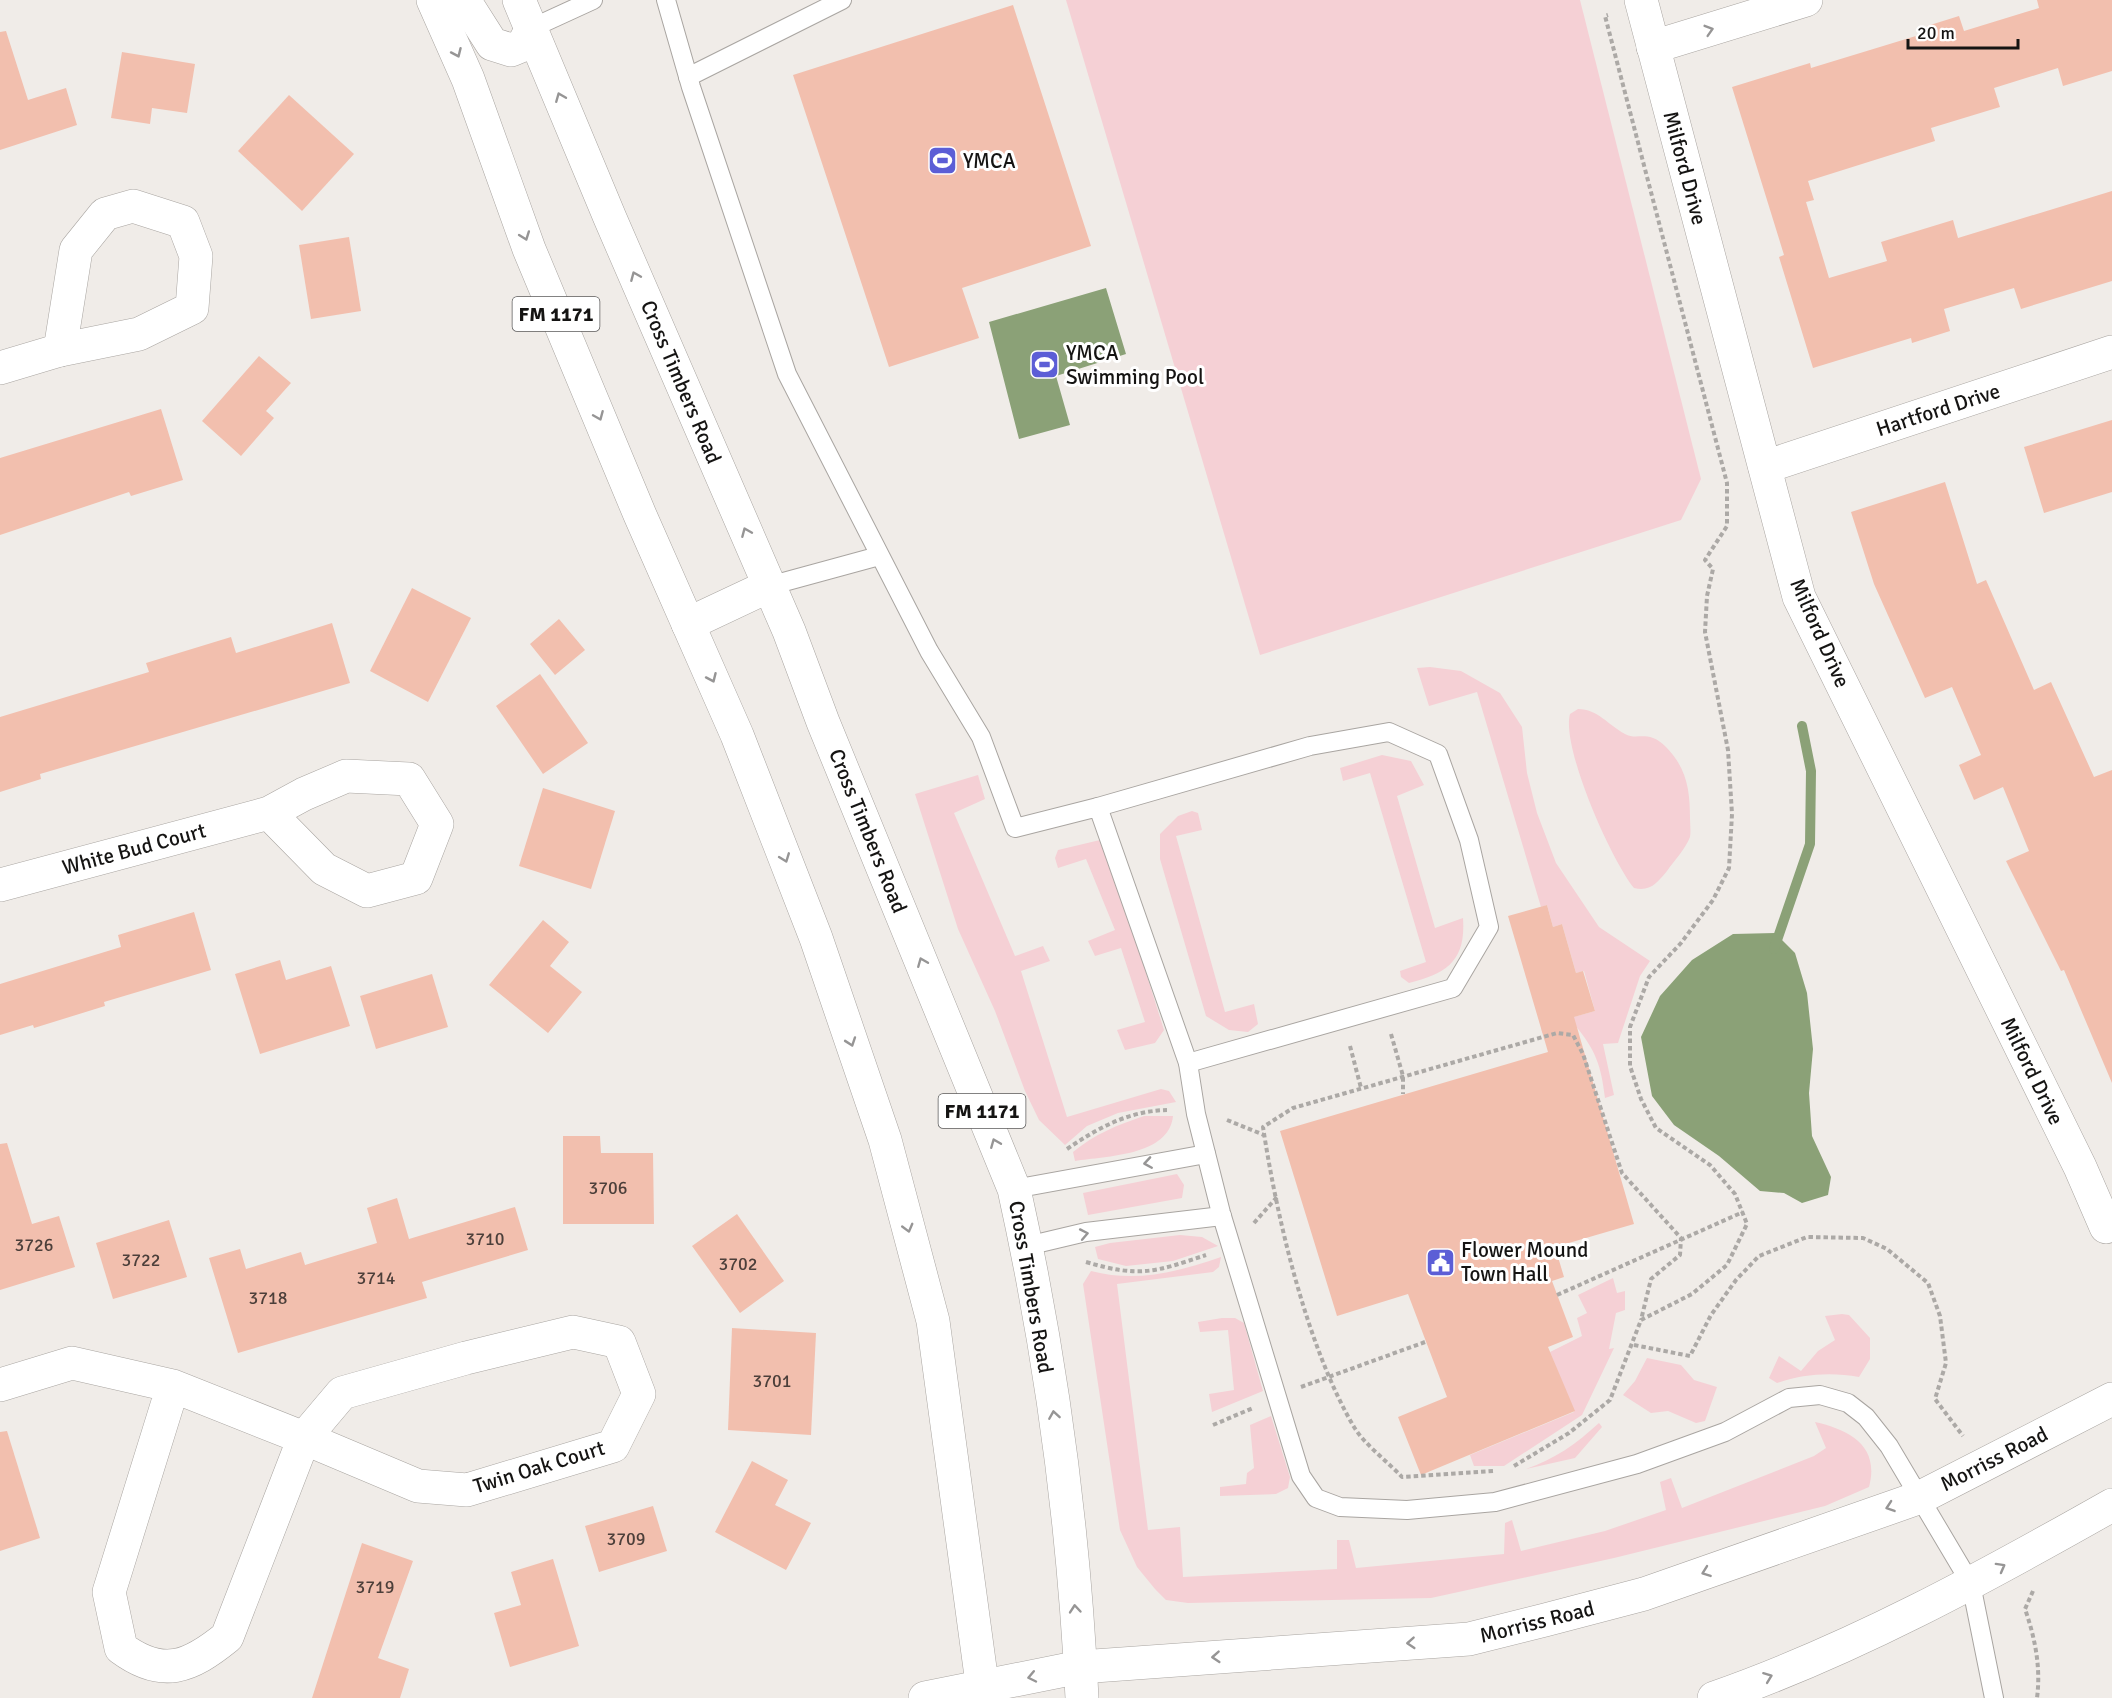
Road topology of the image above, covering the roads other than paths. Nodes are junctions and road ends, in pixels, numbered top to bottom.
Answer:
1 (433, 0) edge
2 (464, 0) edge
3 (593, 0) edge
4 (666, 0) edge
5 (842, 0) edge
6 (1806, 0) edge
7 (1642, 2) edge
8 (525, 14) edge
9 (1653, 47) junction
10 (688, 77) junction
11 (60, 350) junction
12 (2112, 352) edge
13 (0, 368) edge
14 (1764, 467) junction
15 (879, 556) junction
16 (769, 586) junction
17 (688, 624) junction
18 (1098, 807) junction
19 (269, 813) junction
20 (0, 885) edge
21 (1188, 1063) junction
22 (1206, 1154) junction
23 (1014, 1190) junction
24 (1222, 1216) junction
25 (2106, 1227) dead end
26 (1027, 1246) junction
27 (0, 1384) edge
28 (173, 1386) junction
29 (2112, 1399) edge
30 (304, 1438) junction
31 (1921, 1497) junction
32 (2112, 1505) edge
33 (1971, 1584) junction
34 (1081, 1682) edge
35 (984, 1693) edge
36 (925, 1698) edge
37 (1714, 1698) edge
38 (1994, 1698) edge

1 -> 17 main road, FM 1171
2 - 8 main road
3 - 8 lane
4 - 10 lane
5 - 10 lane
9 -> 6 main road
7 - 9 main road, Milford Drive
16 -> 8 main road, Cross Timbers Road / FM 1171
9 - 14 main road, Milford Drive
10 - 15 lane
11 - 11 main road
11 - 13 main road
12 - 14 main road, Hartford Drive
14 - 25 main road, Milford Drive
15 - 16 lane
15 - 18 lane
16 - 17 main road
23 -> 16 main road, Cross Timbers Road / FM 1171
17 -> 35 main road, FM 1171
18 - 21 lane
18 - 21 lane
19 - 19 main road, White Bud Court
19 - 20 main road, White Bud Court
21 - 22 lane
22 -> 23 lane
22 - 24 lane
23 - 26 main road, Cross Timbers Road / FM 1171
26 -> 24 lane
24 - 31 lane
34 -> 26 main road, Cross Timbers Road / FM 1171
27 - 28 main road, Twin Oak Court
28 - 30 main road, Twin Oak Court
28 - 30 main road, Twin Oak Court
29 - 31 main road, Morriss Road
30 - 30 main road, Twin Oak Court
31 - 33 lane
31 -> 34 main road, Morriss Road
33 -> 32 main road
37 -> 33 main road
33 - 38 lane
34 -> 35 main road, Morriss Road
35 - 36 main road, Morriss Road

